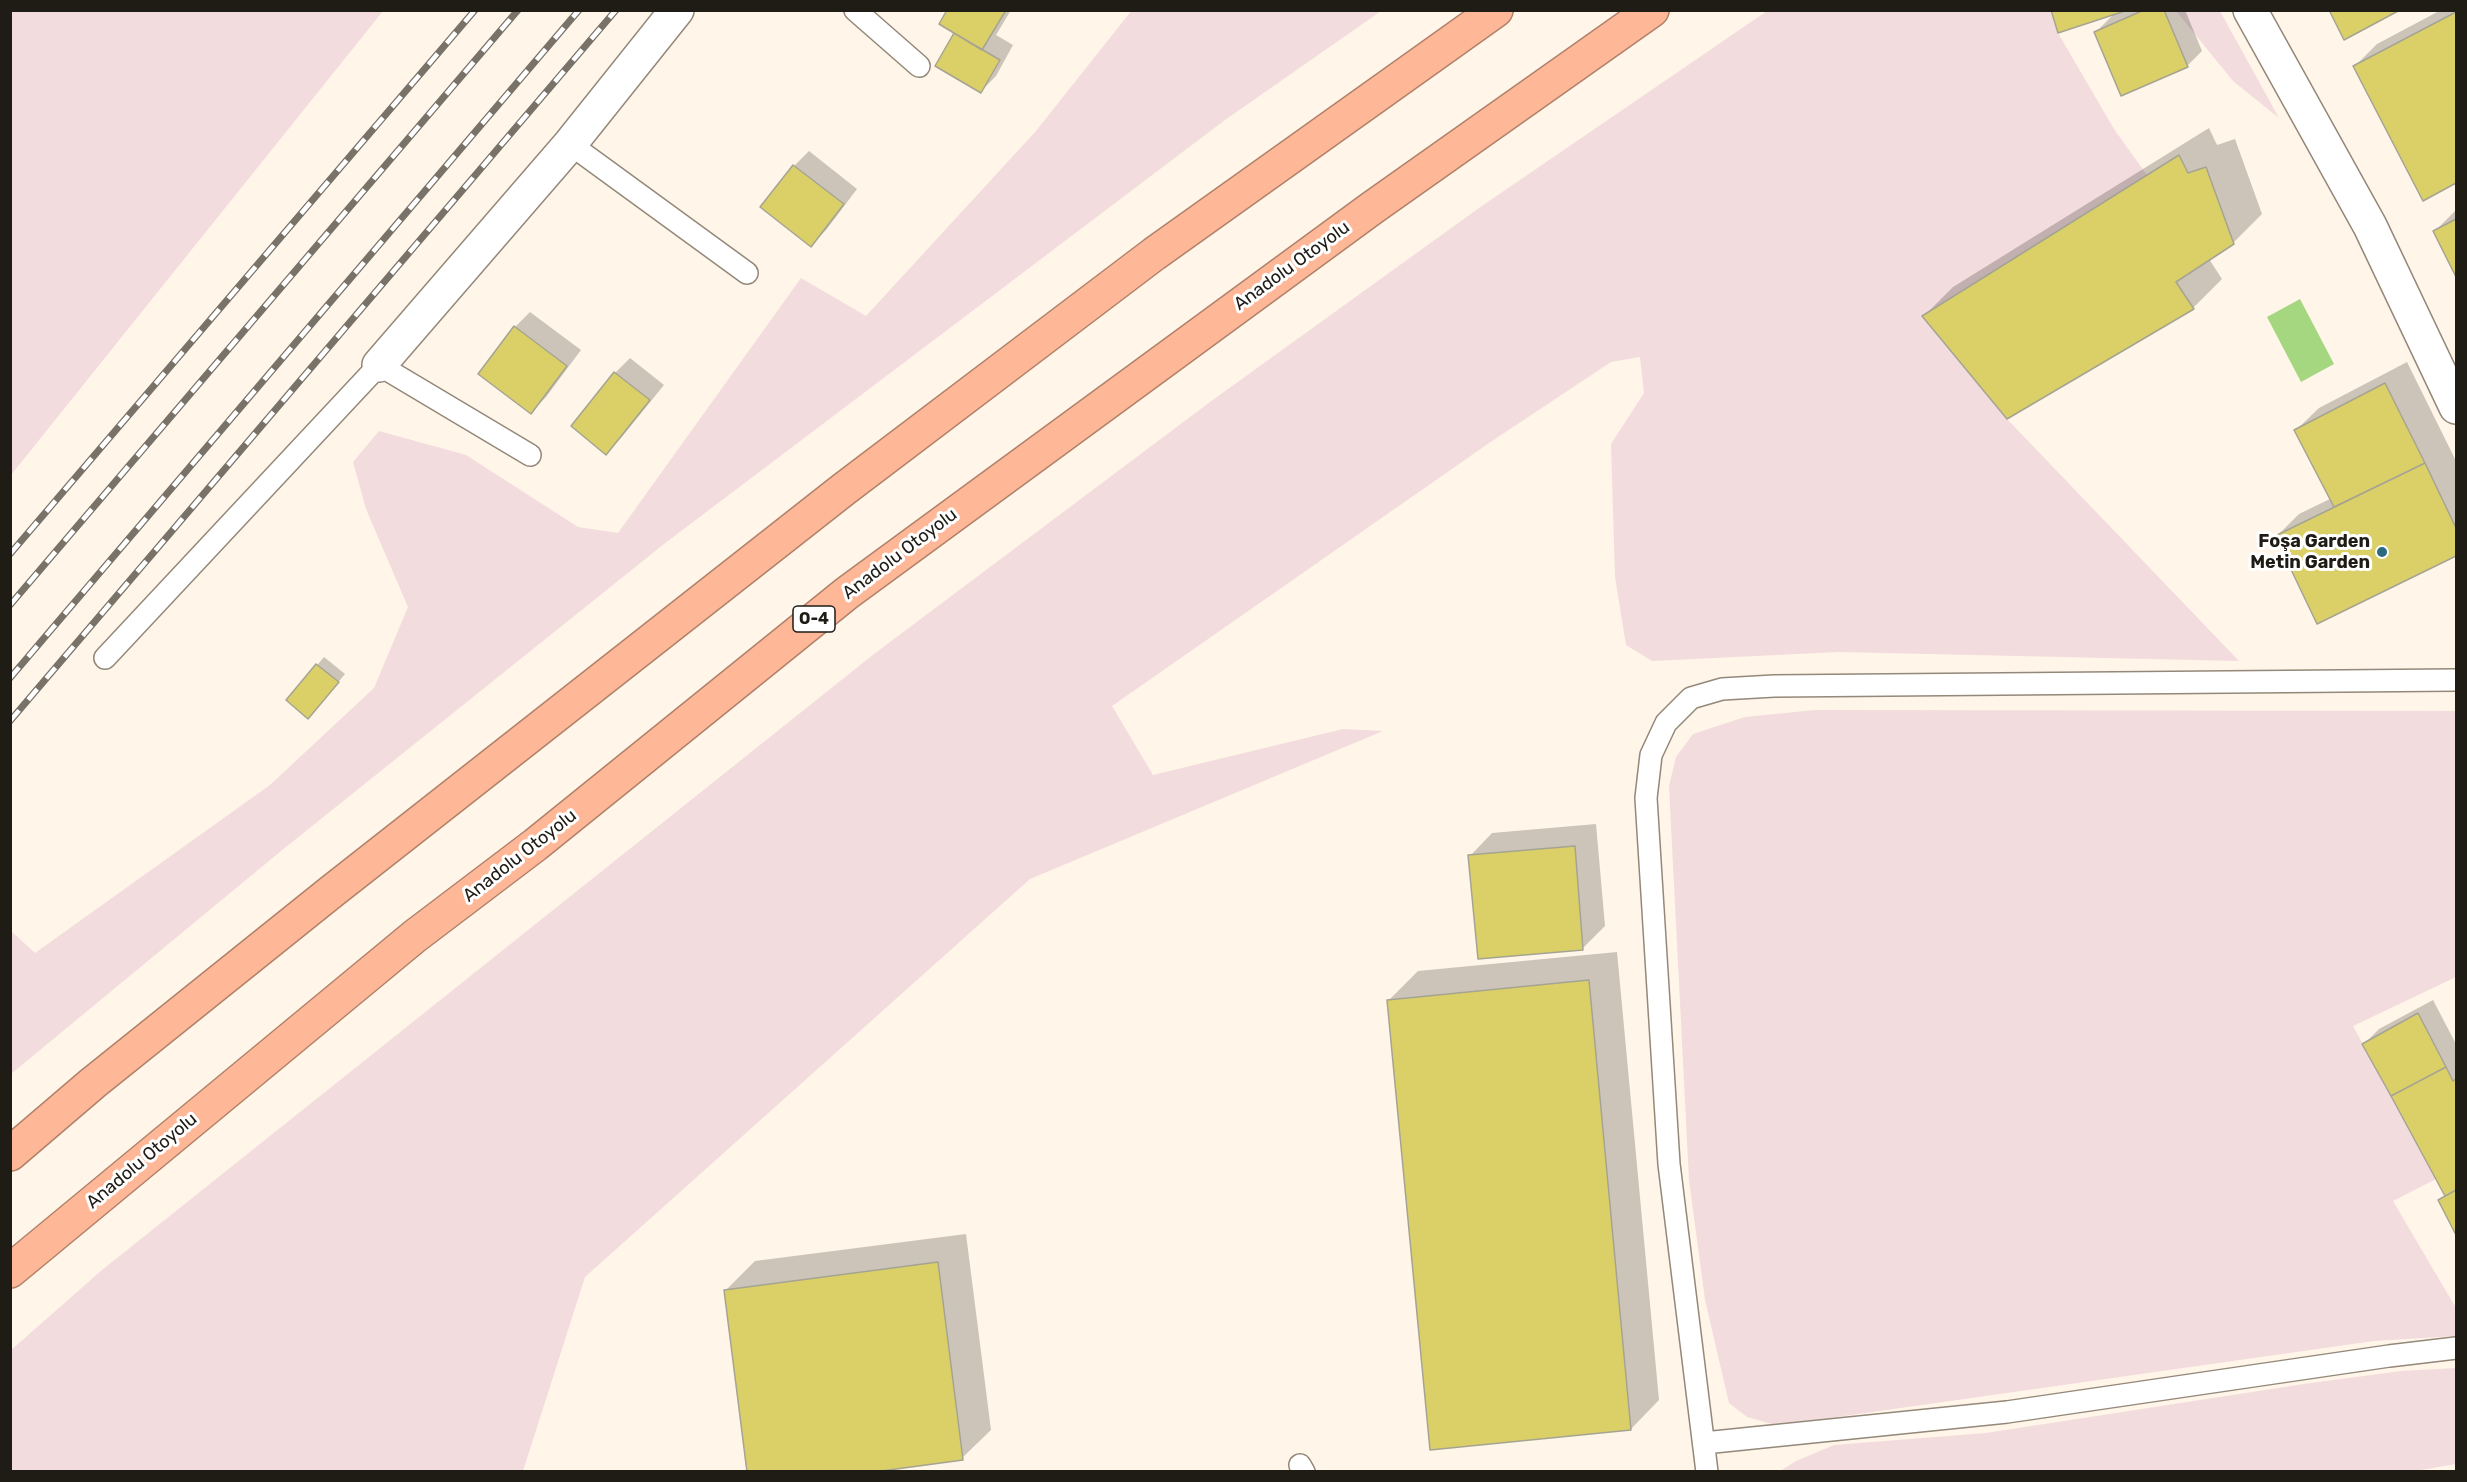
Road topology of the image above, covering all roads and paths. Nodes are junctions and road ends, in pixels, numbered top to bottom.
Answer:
1 (677, 10) edge
2 (855, 10) edge
3 (1496, 10) edge
4 (1652, 10) edge
5 (2250, 10) edge
6 (919, 66) dead end
7 (570, 144) junction
8 (747, 273) dead end
9 (379, 365) junction
10 (2457, 407) edge
11 (530, 455) dead end
12 (105, 658) dead end
13 (2457, 680) edge
14 (10, 1154) edge
15 (10, 1271) edge
16 (2457, 1348) edge
17 (1704, 1443) junction
18 (1707, 1472) edge

1 - 7 street
2 - 6 lane
3 - 14 highway
4 - 15 highway, Anadolu Otoyolu / O-4
5 - 10 street
7 - 8 lane
7 - 9 street
9 - 11 lane
9 - 12 lane
13 - 17 lane
16 - 17 lane
17 - 18 lane

